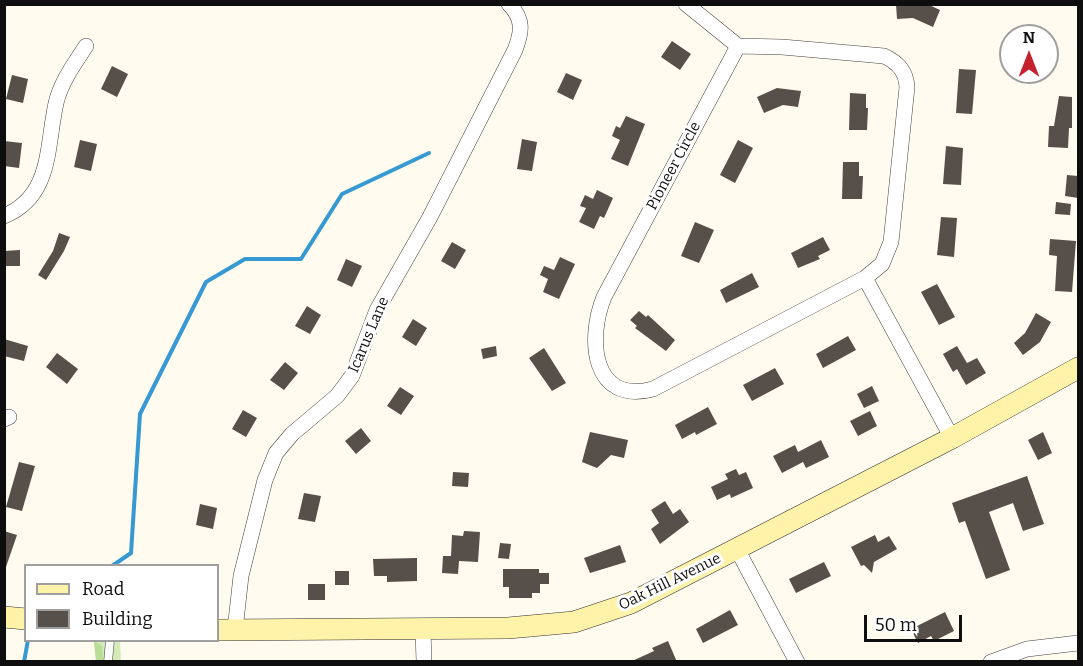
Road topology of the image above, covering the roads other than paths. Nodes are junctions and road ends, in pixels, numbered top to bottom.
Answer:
1 (509, 4) edge
2 (686, 4) edge
3 (86, 46) dead end
4 (738, 46) junction
5 (4, 216) edge
6 (865, 278) junction
7 (1078, 368) edge
8 (952, 438) junction
9 (737, 549) junction
10 (4, 616) edge
11 (24, 619) edge
12 (423, 629) junction
13 (226, 630) edge
14 (110, 642) edge
15 (1078, 643) edge
16 (108, 662) edge
17 (424, 662) edge
18 (797, 662) edge
19 (991, 662) edge

1 - 13 street, Icarus Lane
2 - 4 street
3 - 5 street
4 - 6 street, Pioneer Circle
4 - 6 street, Pioneer Circle
6 - 8 street
7 - 8 main road, Oak Hill Avenue
8 - 9 main road, Oak Hill Avenue
9 - 12 main road, Oak Hill Avenue
9 - 18 street
10 - 11 main road
12 - 13 main road, Oak Hill Avenue
12 - 17 street
14 - 16 lane
15 - 19 street

